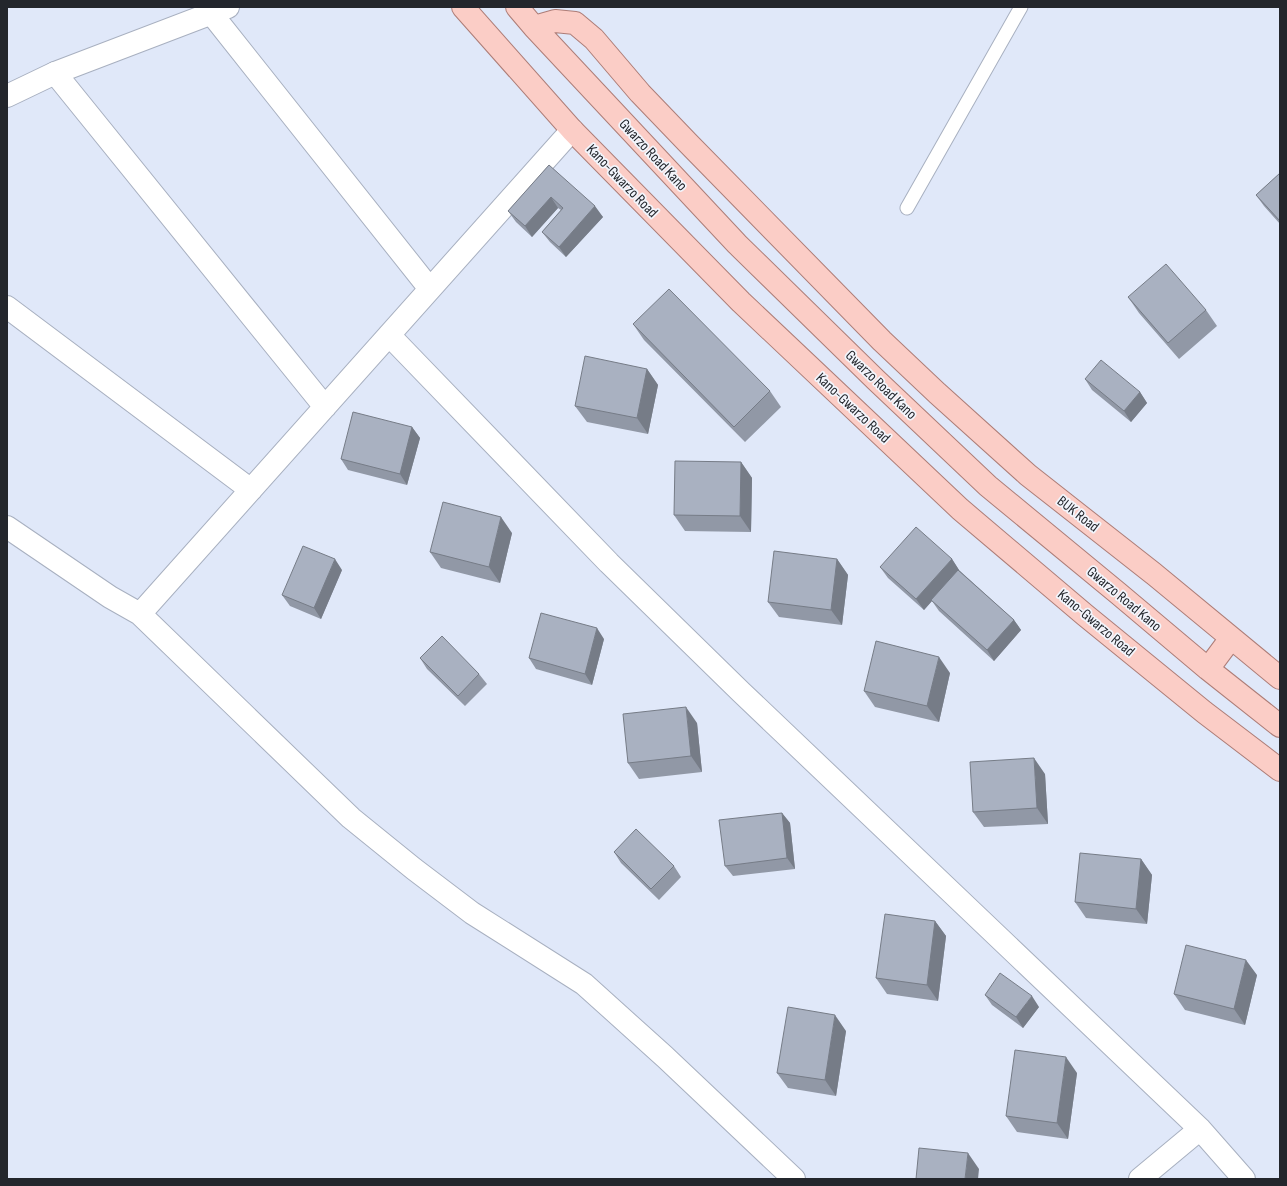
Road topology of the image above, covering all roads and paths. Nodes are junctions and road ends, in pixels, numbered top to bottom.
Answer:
1 (464, 7) edge
2 (517, 7) edge
3 (1021, 7) edge
4 (220, 10) edge
5 (534, 27) junction
6 (55, 73) junction
7 (7, 96) edge
8 (572, 130) junction
9 (907, 208) dead end
10 (430, 289) junction
11 (7, 307) edge
12 (389, 335) junction
13 (882, 341) junction
14 (876, 380) junction
15 (325, 407) junction
16 (251, 490) junction
17 (7, 527) edge
18 (140, 614) junction
19 (1231, 638) junction
20 (1208, 669) junction
21 (1280, 678) edge
22 (1280, 726) edge
23 (1280, 770) edge
24 (1200, 1128) junction
25 (794, 1179) edge
26 (1140, 1179) edge
27 (1244, 1179) edge

1 - 8 main road, Kano-Gwarzo Road
2 - 5 main road, Gwarzo Road Kano
3 - 9 lane
4 - 6 street
4 - 10 street
5 - 13 main road, BUK Road
5 - 14 main road, Gwarzo Road Kano
6 - 7 street
6 - 15 street
8 - 10 street
8 - 23 main road, Kano-Gwarzo Road
10 - 12 street
11 - 16 street
12 - 15 street
12 - 24 street
13 - 14 main road
13 - 19 main road, BUK Road
14 - 20 main road, Gwarzo Road Kano
15 - 16 street
16 - 18 street
17 - 18 street
18 - 25 street
19 - 20 main road
19 - 21 main road, BUK Road
20 - 22 main road, Gwarzo Road Kano
24 - 26 street
24 - 27 street

